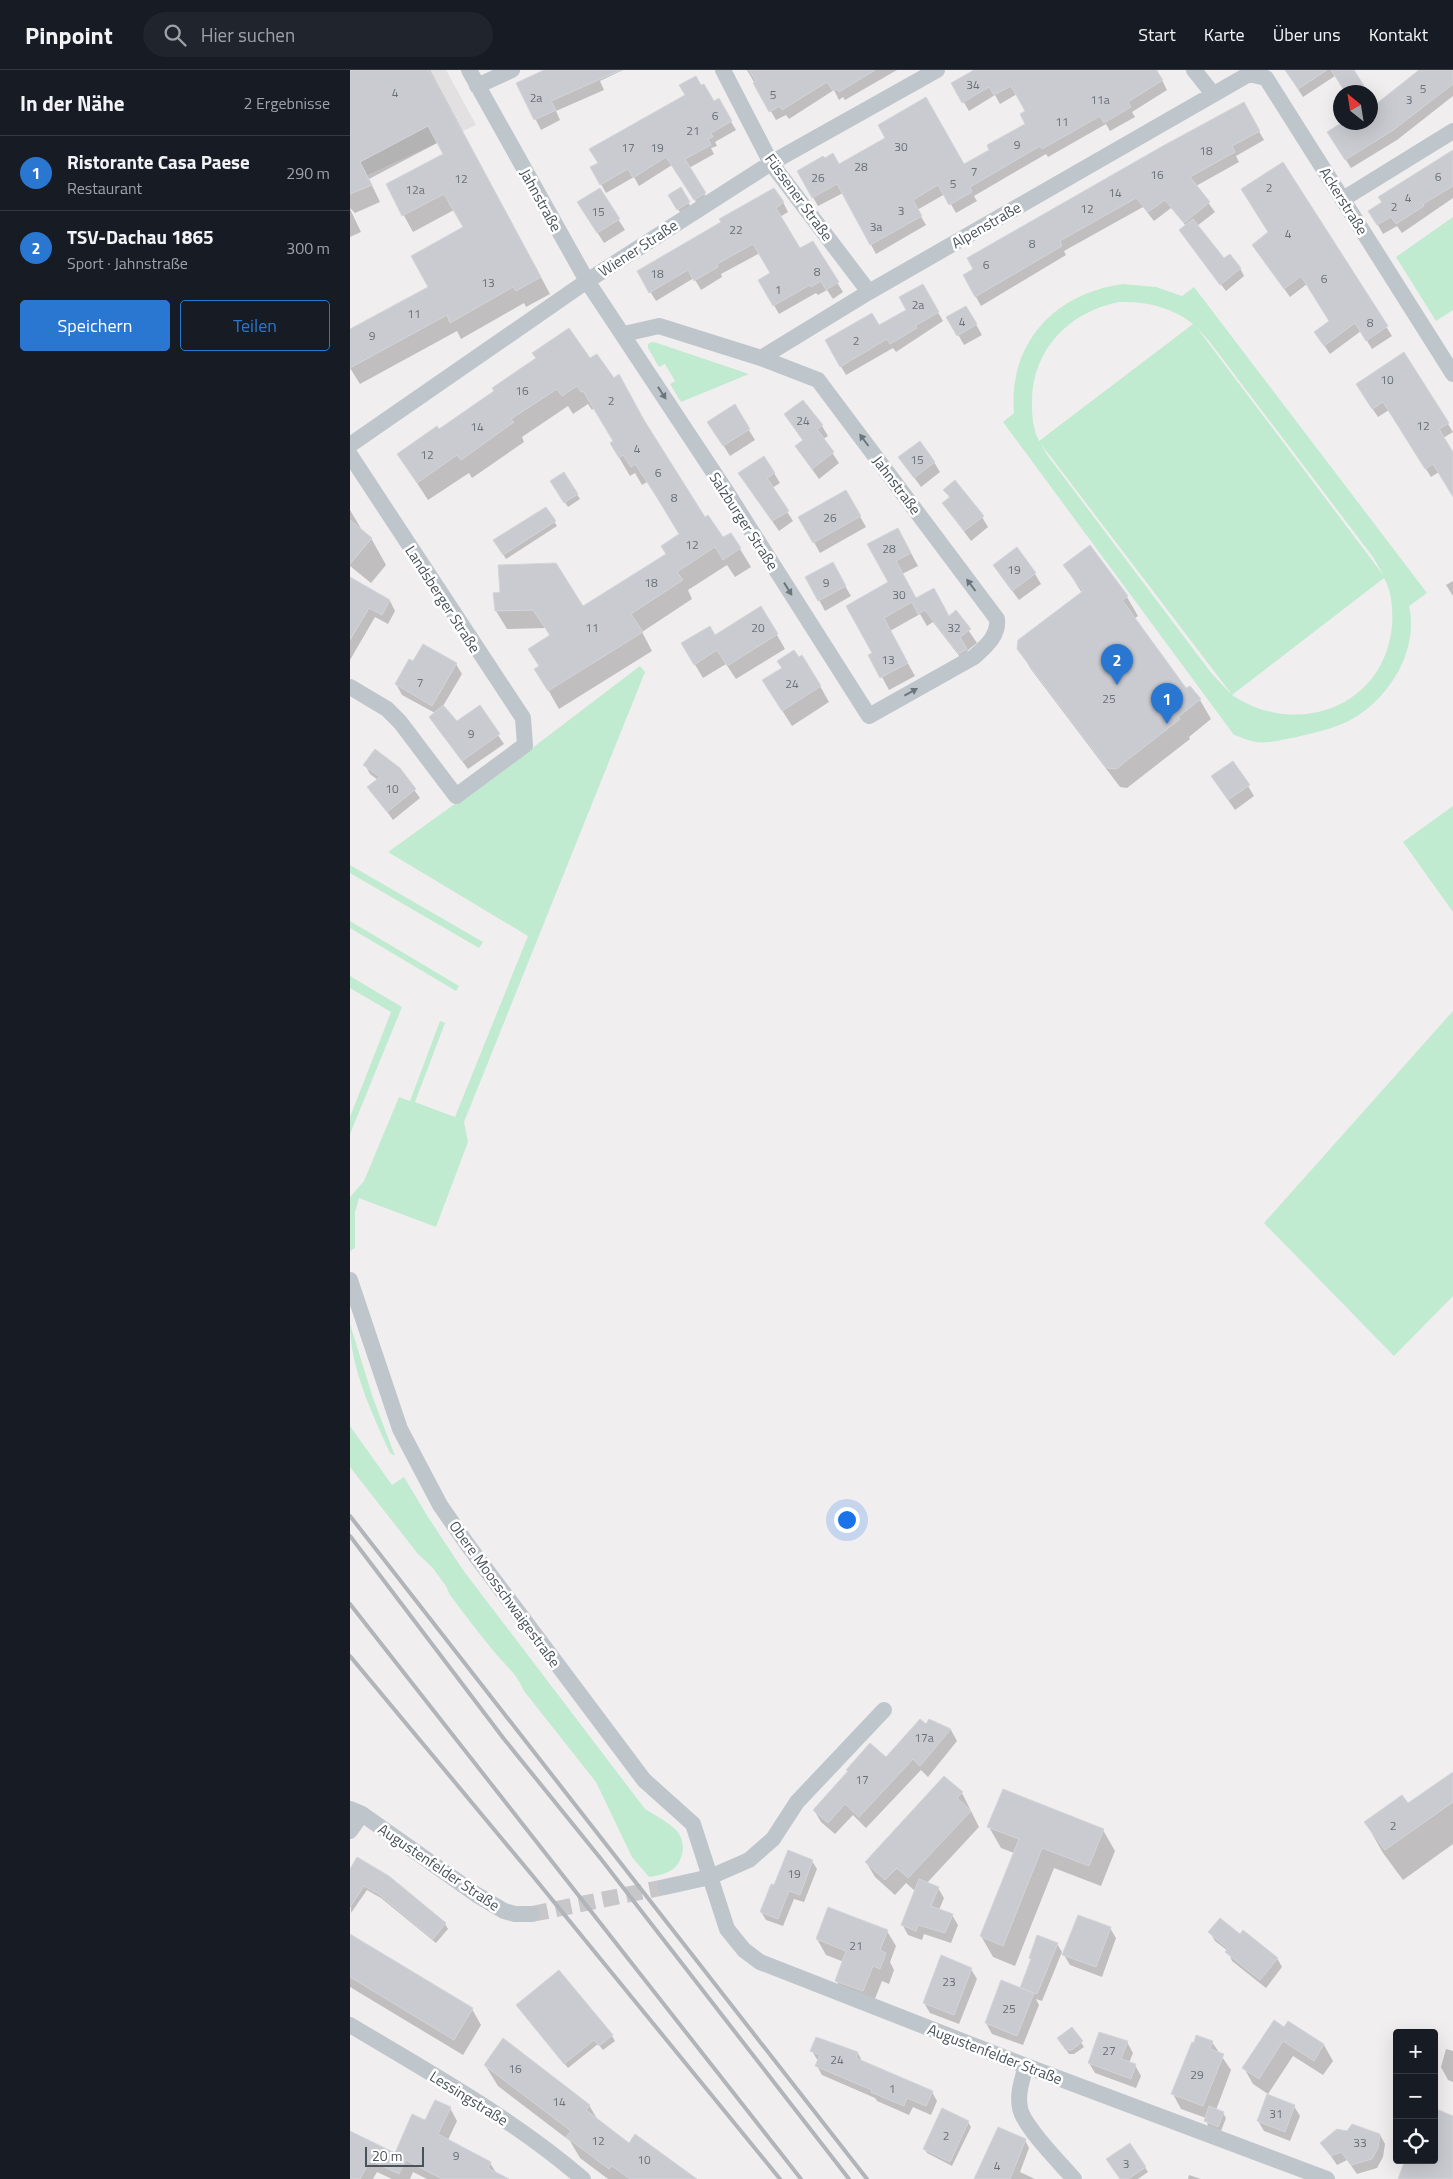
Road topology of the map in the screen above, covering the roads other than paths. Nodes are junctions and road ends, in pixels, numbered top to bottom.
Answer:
1 (468, 70) edge
2 (512, 70) edge
3 (724, 70) edge
4 (937, 70) edge
5 (1194, 70) edge
6 (919, 74) edge
7 (477, 86) junction
8 (1213, 94) junction
9 (1453, 130) edge
10 (771, 163) junction
11 (1343, 199) junction
12 (587, 280) junction
13 (868, 292) junction
14 (621, 330) junction
15 (761, 358) junction
16 (1453, 374) edge
17 (350, 445) edge
18 (350, 455) edge
19 (350, 687) edge
20 (868, 716) joint
21 (350, 1280) edge
22 (884, 1710) dead end
23 (356, 1811) edge
24 (350, 1831) edge
25 (710, 1877) junction
26 (665, 1887) tunnel mouth
27 (532, 1914) tunnel mouth
28 (350, 2025) edge
29 (1026, 2066) junction
30 (583, 2179) edge
31 (1074, 2179) edge
32 (1327, 2179) edge

1 - 7 street, Jahnstraße
2 - 7 street
3 - 10 street, Füssener Straße
4 - 6 street, Wiener Straße
5 - 8 street
6 - 10 street, Wiener Straße
7 - 12 street, Jahnstraße
8 - 11 street, Ackerstraße
8 - 13 street, Alpenstraße
9 - 11 street
10 - 12 street, Wiener Straße
10 - 13 street, Füssener Straße
11 - 16 street, Ackerstraße
12 - 14 street, Jahnstraße
12 - 17 street, Wiener Straße
13 - 15 street, Alpenstraße
14 - 15 street, Jahnstraße
14 -> 20 street, Salzburger Straße
20 -> 15 street, Jahnstraße
18 - 19 street, Landsberger Straße
21 - 25 street, Obere Moosschwaigestraße
22 - 25 street
23 - 24 street
23 - 27 street, Augustenfelder Straße
25 - 26 street
25 - 29 street, Augustenfelder Straße
28 - 30 street, Lessingstraße
29 - 31 street
29 - 32 street, Augustenfelder Straße

